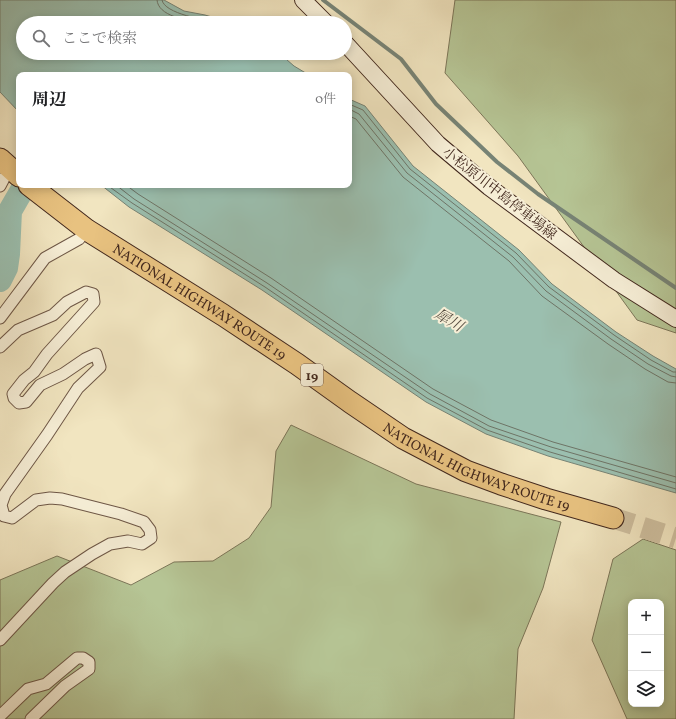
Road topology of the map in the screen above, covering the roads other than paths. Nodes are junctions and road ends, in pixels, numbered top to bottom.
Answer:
1 (303, 0) edge
2 (319, 16) edge
3 (352, 51) edge
4 (16, 176) edge
5 (0, 186) edge
6 (35, 188) edge
7 (88, 230) junction
8 (0, 318) edge
9 (676, 319) edge
10 (0, 347) edge
11 (613, 518) tunnel mouth
12 (0, 640) edge
13 (0, 716) edge
14 (31, 719) edge

1 - 2 main road
3 - 9 main road, 小松原川中島停車場線
4 - 5 street
6 - 7 highway, NATIONAL HIGHWAY ROUTE 19 / 19
7 - 8 street
7 - 11 highway, NATIONAL HIGHWAY ROUTE 19 / 19
10 - 12 street
13 - 14 street

